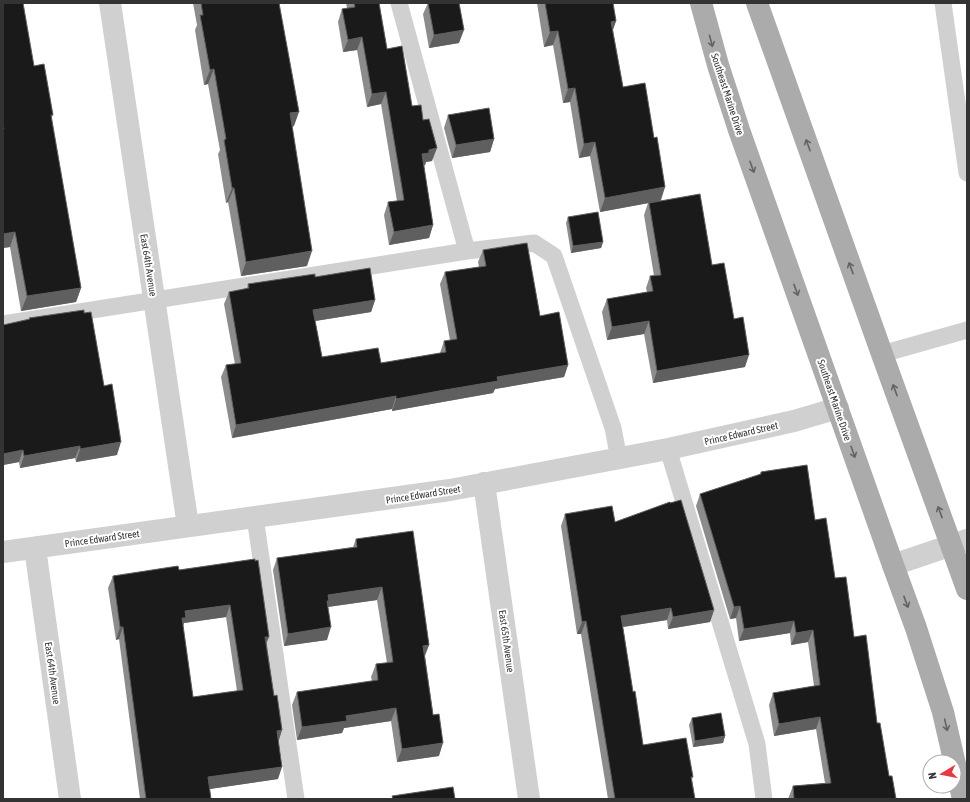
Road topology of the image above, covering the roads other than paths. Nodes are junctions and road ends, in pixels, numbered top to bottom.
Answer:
1 (110, 3) edge
2 (400, 3) edge
3 (701, 3) edge
4 (757, 3) edge
5 (943, 3) edge
6 (967, 173) edge
7 (467, 250) junction
8 (154, 300) junction
9 (3, 324) edge
10 (967, 330) edge
11 (882, 354) junction
12 (838, 408) junction
13 (668, 449) junction
14 (619, 459) junction
15 (484, 484) junction
16 (255, 518) junction
17 (188, 526) junction
18 (959, 542) edge
19 (35, 548) junction
20 (3, 552) edge
21 (892, 565) junction
22 (967, 589) edge
23 (70, 799) edge
24 (296, 799) edge
25 (529, 799) edge
26 (764, 799) edge
27 (963, 799) edge

1 - 8 street, East 64th Avenue
2 - 7 lane
3 -> 12 main road, Southeast Marine Drive
11 -> 4 main road
5 - 6 lane
7 - 8 lane
7 - 14 lane
8 - 9 lane
8 - 17 street, East 64th Avenue
10 - 11 lane
18 -> 11 main road
12 - 13 street, Prince Edward Street
12 -> 21 main road, Southeast Marine Drive
13 - 14 street, Prince Edward Street
13 - 26 lane
14 - 15 street, Prince Edward Street
15 - 16 street, Prince Edward Street
15 - 25 street, East 65th Avenue
16 - 17 street, Prince Edward Street
16 - 24 lane
17 - 19 street, Prince Edward Street
18 - 21 street
18 - 22 main road
19 - 20 street, Prince Edward Street
19 - 23 street, East 64th Avenue
21 -> 27 main road, Southeast Marine Drive

